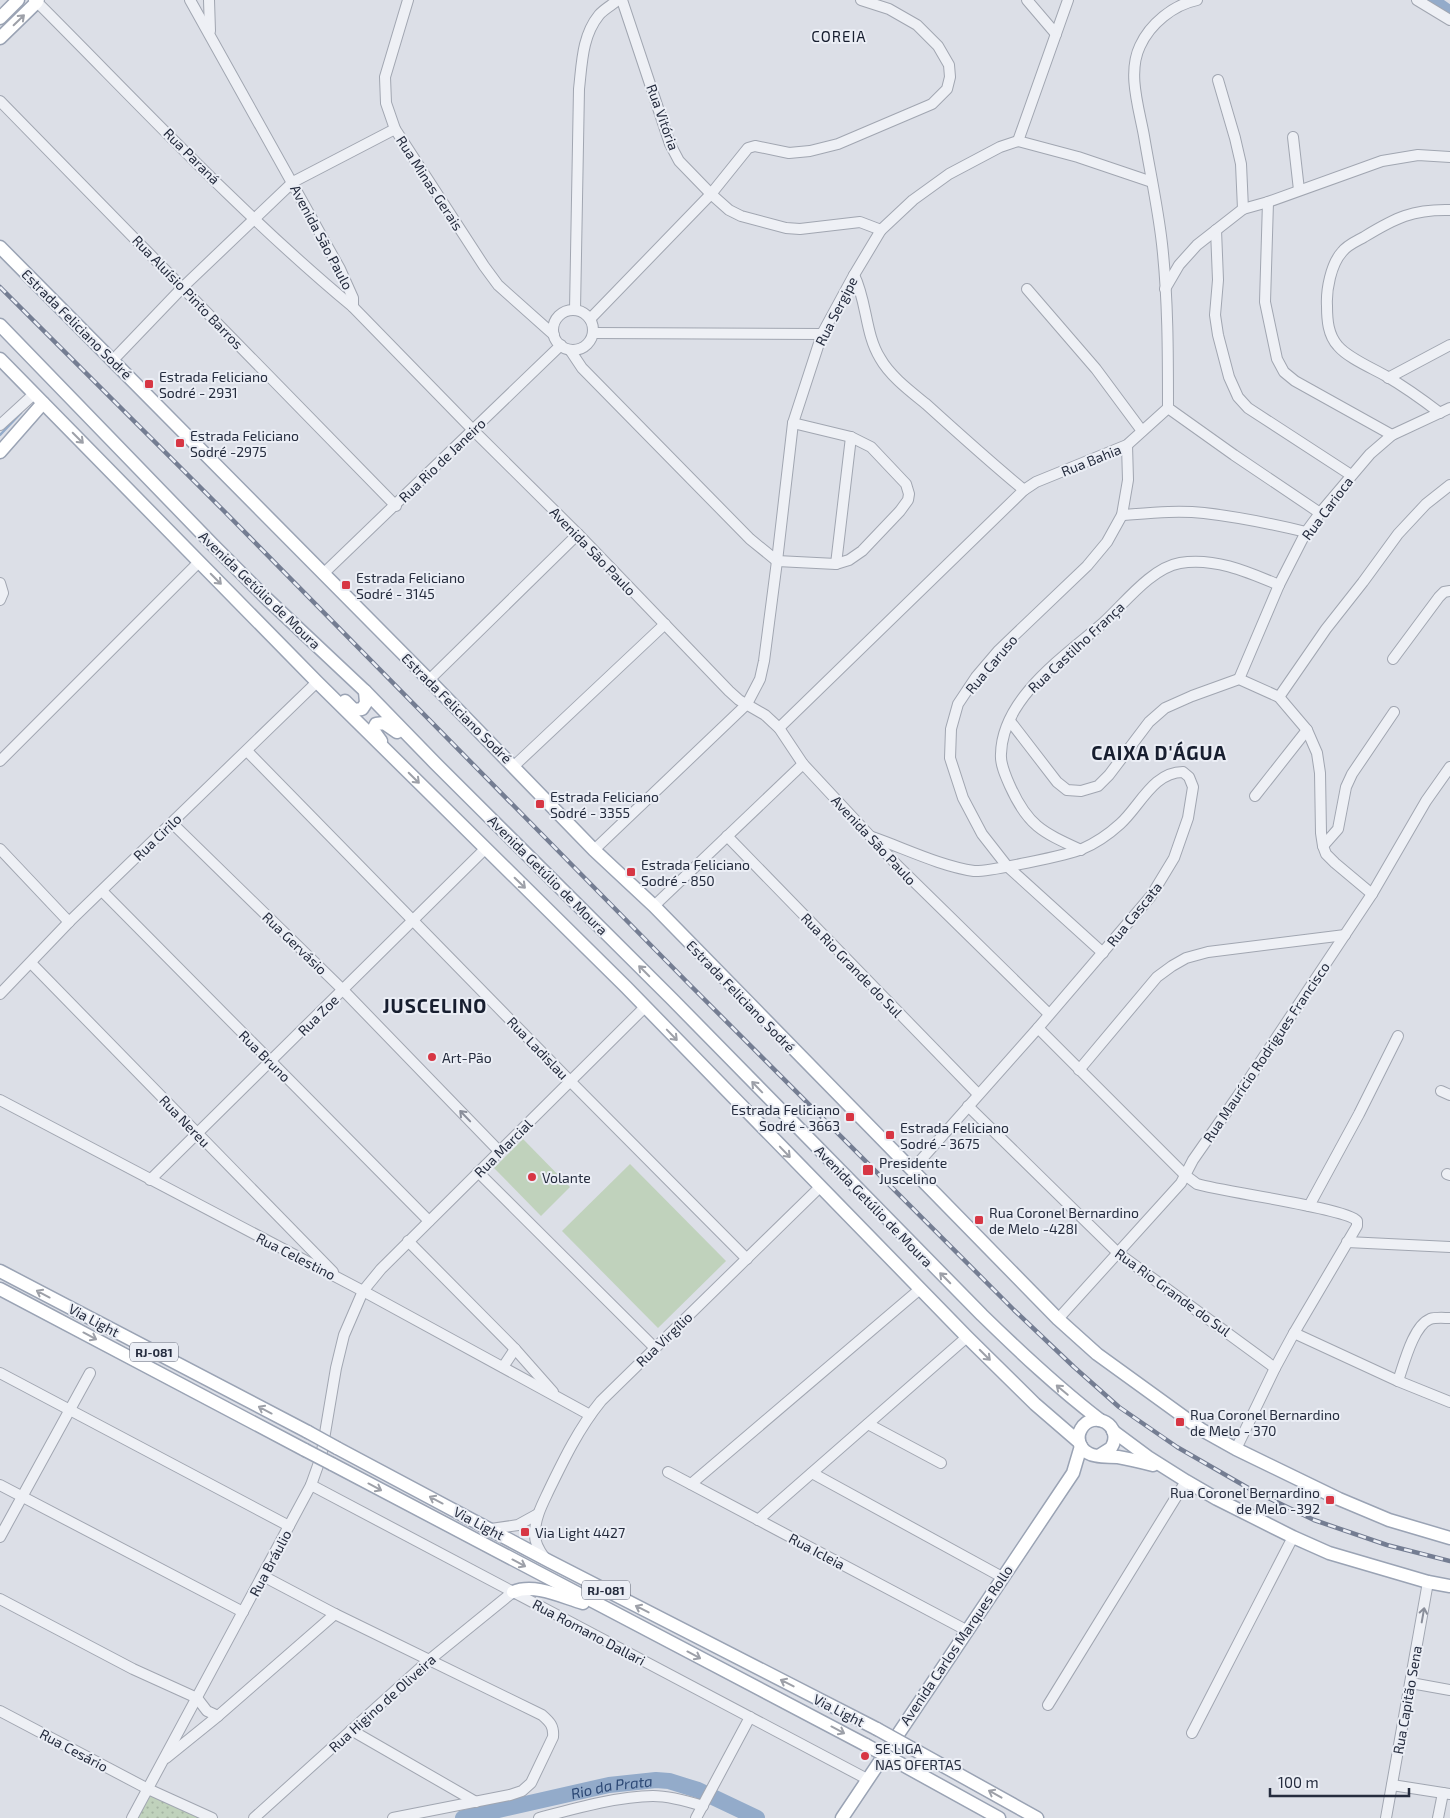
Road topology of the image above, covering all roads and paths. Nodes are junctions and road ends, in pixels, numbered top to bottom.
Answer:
1 (18, 0) edge
2 (190, 0) edge
3 (209, 0) edge
4 (406, 0) edge
5 (618, 0) edge
6 (622, 0) edge
7 (862, 0) edge
8 (1027, 0) edge
9 (1068, 0) edge
10 (1197, 0) edge
11 (1417, 0) edge
12 (37, 1) edge
13 (0, 18) edge
14 (1450, 20) edge
15 (210, 34) junction
16 (1056, 34) junction
17 (0, 38) edge
18 (1218, 80) dead end
19 (0, 101) edge
20 (395, 129) junction
21 (1294, 137) dead end
22 (1018, 141) junction
23 (1450, 157) edge
24 (293, 182) junction
25 (1152, 182) junction
26 (1299, 190) junction
27 (711, 194) junction
28 (1268, 202) junction
29 (1243, 209) junction
30 (1450, 210) edge
31 (254, 219) junction
32 (881, 230) junction
33 (1216, 230) junction
34 (0, 247) edge
35 (854, 275) junction
36 (183, 287) junction
37 (1027, 289) dead end
38 (1165, 289) junction
39 (353, 307) junction
40 (574, 310) junction
41 (590, 319) junction
42 (0, 325) edge
43 (593, 333) junction
44 (822, 334) junction
45 (554, 335) junction
46 (1450, 345) edge
47 (565, 348) junction
48 (0, 359) edge
49 (113, 360) junction
50 (1388, 378) junction
51 (34, 394) junction
52 (44, 403) junction
53 (1168, 408) junction
54 (1450, 408) edge
55 (1440, 413) junction
56 (792, 423) junction
57 (0, 426) edge
58 (473, 430) junction
59 (1142, 431) junction
60 (1392, 435) junction
61 (851, 437) junction
62 (112, 440) junction
63 (1127, 446) junction
64 (0, 452) edge
65 (96, 456) junction
66 (1351, 475) junction
67 (1450, 485) edge
68 (1024, 490) junction
69 (396, 506) junction
70 (1320, 512) junction
71 (1122, 515) junction
72 (1306, 532) junction
73 (578, 534) junction
74 (778, 561) junction
75 (199, 562) junction
76 (836, 564) junction
77 (323, 574) junction
78 (0, 584) edge
79 (1279, 585) junction
80 (1450, 591) edge
81 (0, 600) edge
82 (664, 624) junction
83 (1393, 659) dead end
84 (1239, 679) junction
85 (429, 680) junction
86 (317, 682) junction
87 (365, 691) junction
88 (1279, 697) junction
89 (747, 704) junction
90 (1394, 712) dead end
91 (1010, 721) junction
92 (779, 728) junction
93 (1307, 730) junction
94 (246, 751) junction
95 (393, 758) junction
96 (0, 761) edge
97 (435, 763) junction
98 (803, 764) junction
99 (514, 766) junction
100 (1450, 767) edge
101 (1255, 796) dead end
102 (172, 823) junction
103 (727, 836) junction
104 (871, 836) junction
105 (1323, 846) junction
106 (0, 849) edge
107 (485, 849) junction
108 (594, 850) junction
109 (1080, 850) junction
110 (1007, 866) junction
111 (102, 890) junction
112 (1372, 894) junction
113 (654, 906) junction
114 (413, 920) junction
115 (69, 922) junction
116 (1345, 935) junction
117 (1103, 953) junction
118 (31, 963) junction
119 (1, 990) edge
120 (342, 990) junction
121 (645, 1007) junction
122 (1049, 1014) junction
123 (1038, 1028) junction
124 (1398, 1036) dead end
125 (270, 1062) junction
126 (1079, 1070) junction
127 (570, 1081) junction
128 (978, 1094) junction
129 (0, 1100) edge
130 (968, 1106) junction
131 (198, 1134) junction
132 (499, 1151) junction
133 (912, 1170) junction
134 (478, 1172) junction
135 (1185, 1175) junction
136 (150, 1180) junction
137 (820, 1187) junction
138 (1309, 1206) junction
139 (429, 1221) junction
140 (408, 1241) junction
141 (1347, 1242) junction
142 (1450, 1247) edge
143 (1118, 1253) junction
144 (747, 1259) junction
145 (0, 1271) edge
146 (340, 1278) junction
147 (0, 1289) edge
148 (920, 1289) junction
149 (363, 1291) junction
150 (1450, 1318) edge
151 (1058, 1319) junction
152 (1294, 1333) junction
153 (967, 1337) junction
154 (654, 1348) junction
155 (515, 1349) junction
156 (503, 1368) junction
157 (1275, 1368) junction
158 (0, 1373) edge
159 (90, 1373) dead end
160 (1398, 1381) junction
161 (560, 1399) junction
162 (1450, 1402) edge
163 (70, 1410) junction
164 (590, 1415) junction
165 (1100, 1420) junction
166 (868, 1424) junction
167 (1113, 1430) junction
168 (1080, 1444) junction
169 (1236, 1449) junction
170 (1098, 1456) junction
171 (941, 1463) dead end
172 (1161, 1466) junction
173 (668, 1472) dead end
174 (1073, 1473) junction
175 (812, 1474) junction
176 (1186, 1481) junction
177 (691, 1484) junction
178 (0, 1485) edge
179 (311, 1485) junction
180 (22, 1497) junction
181 (538, 1514) junction
182 (758, 1520) junction
183 (289, 1526) junction
184 (491, 1529) junction
185 (0, 1537) edge
186 (1293, 1537) junction
187 (1450, 1538) edge
188 (544, 1557) junction
189 (263, 1576) junction
190 (1002, 1577) junction
191 (1428, 1582) junction
192 (1450, 1586) edge
193 (513, 1592) junction
194 (0, 1599) edge
195 (611, 1611) junction
196 (243, 1612) junction
197 (335, 1614) junction
198 (966, 1630) junction
199 (428, 1660) junction
200 (1411, 1683) junction
201 (1450, 1690) edge
202 (197, 1698) junction
203 (1048, 1705) dead end
204 (0, 1712) edge
205 (218, 1716) junction
206 (750, 1717) junction
207 (351, 1730) junction
208 (1192, 1733) dead end
209 (163, 1760) junction
210 (867, 1779) junction
211 (1392, 1785) junction
212 (148, 1789) junction
213 (1446, 1793) edge
214 (476, 1802) junction
215 (704, 1802) junction
216 (132, 1818) edge
217 (212, 1818) edge
218 (254, 1818) edge
219 (393, 1818) edge
220 (539, 1818) edge
221 (696, 1818) edge
222 (842, 1818) edge
223 (999, 1818) edge
224 (1037, 1818) edge
225 (1386, 1818) edge
226 (1438, 1818) edge

1 - 13 main road
2 - 15 street, Avenida São Paulo
3 - 15 street, Avenida São Paulo
4 - 20 street, Rua Minas Gerais
5 - 40 street
6 - 27 street, Rua Vitória
7 - 27 street
8 - 16 street
9 - 16 street
10 - 25 street
11 - 14 street
17 -> 12 main road
12 - 31 street, Rua Paraná
15 - 24 street, Avenida São Paulo
16 - 22 street
18 - 29 street
19 - 36 street, Rua Aluísio Pinto Barros
20 - 24 street
20 - 45 street, Rua Minas Gerais
21 - 26 street
22 - 25 street
22 - 32 street, Rua Sergipe
23 - 26 street
24 - 31 street
24 - 39 street, Avenida São Paulo
25 - 38 street
26 - 28 street
27 - 32 street, Rua Vitória
27 - 41 street
28 - 29 street
28 - 60 street
29 - 33 street
30 - 50 street
31 - 36 street
31 - 39 street, Rua Paraná
32 - 35 street, Rua Sergipe
33 - 38 street
33 - 66 street
34 - 49 main road, Estrada Feliciano Sodré
35 - 44 street, Rua Sergipe
35 - 68 street
36 - 49 street
36 - 69 street, Rua Aluísio Pinto Barros
37 - 59 street
38 - 53 street
39 - 58 street, Avenida São Paulo
40 - 41 street
40 - 45 street
41 - 43 street
42 - 62 main road, Avenida Getúlio de Moura
43 - 44 street
43 - 47 street
44 - 56 street, Rua Sergipe
45 - 47 street
46 - 50 street
47 - 58 street, Rua Rio de Janeiro
47 - 74 street
48 - 51 main road, Avenida Getúlio de Moura
49 - 77 main road, Estrada Feliciano Sodré
50 - 55 street
51 - 52 main road, Avenida Getúlio de Moura
51 - 57 street
52 - 64 main road
52 -> 65 main road, Avenida Getúlio de Moura
53 - 59 street, Rua Bahia
53 - 70 street
54 - 55 street, Rua Carioca
55 - 60 street, Rua Carioca
56 - 61 street
56 - 74 street, Rua Sergipe
58 - 69 street, Rua Rio de Janeiro
58 - 73 street, Avenida São Paulo
59 - 63 street, Rua Bahia
60 - 66 street, Rua Carioca
61 - 76 street
61 - 76 street
62 - 65 main road
62 - 87 main road, Avenida Getúlio de Moura
63 - 68 street, Rua Bahia
63 - 71 street, Rua Caruso
65 - 75 main road, Avenida Getúlio de Moura
66 - 70 street, Rua Carioca
67 - 88 street
68 - 92 street, Rua Bahia
69 - 77 street, Rua Rio de Janeiro
70 - 72 street, Rua Carioca
71 - 72 street
71 - 110 street, Rua Caruso
72 - 79 street, Rua Carioca
73 - 82 street, Avenida São Paulo
73 - 85 street
74 - 76 street
74 - 89 street, Rua Sergipe
75 -> 86 main road, Avenida Getúlio de Moura
75 - 96 street
77 - 85 main road, Estrada Feliciano Sodré
78 - 81 street
79 - 84 street, Rua Carioca
79 - 91 street, Rua Castilho França
80 - 83 street
82 - 89 street, Avenida São Paulo
82 - 99 street
84 - 88 street
84 - 91 street
85 - 99 main road, Estrada Feliciano Sodré
86 - 87 main road
86 - 94 street, Rua Cirilo
86 - 95 main road, Avenida Getúlio de Moura
87 - 97 main road, Avenida Getúlio de Moura
88 - 93 street
89 - 92 street, Avenida São Paulo
89 - 108 street, Rua Sergipe
90 - 105 street
91 - 109 street, Rua Castilho França
92 - 98 street, Avenida São Paulo
93 - 101 street
93 - 105 street
94 - 102 street, Rua Cirilo
94 - 114 street, Rua Ladislau
95 - 97 main road
95 -> 107 main road, Avenida Getúlio de Moura
165 -> 97 main road, Avenida Getúlio de Moura
98 - 103 street
98 - 104 street, Avenida São Paulo
99 - 108 main road, Estrada Feliciano Sodré
100 - 112 street, Rua Maurício Rodrigues Francisco
102 - 111 street, Rua Cirilo
102 - 120 street, Rua Gervásio
103 - 113 street
103 - 128 street, Rua Rio Grande do Sul
104 - 110 street, Rua Cascata
104 - 122 street, Avenida São Paulo
105 - 112 street
106 - 115 street
107 - 114 street, Rua Zoe
107 -> 121 main road, Avenida Getúlio de Moura
108 - 113 main road, Estrada Feliciano Sodré
109 - 110 street, Rua Cascata
109 - 117 street, Rua Cascata
110 - 117 street, Rua Caruso
111 - 115 street, Rua Cirilo
111 - 125 street, Rua Bruno
112 - 116 street, Rua Maurício Rodrigues Francisco
113 - 133 main road, Estrada Feliciano Sodré
114 - 120 street, Rua Zoe
114 - 127 street, Rua Ladislau
115 - 118 street, Rua Cirilo
116 - 126 street
116 - 135 street, Rua Maurício Rodrigues Francisco
117 - 122 street, Rua Cascata
118 - 119 street, Rua Cirilo
118 - 131 street, Rua Nereu
120 - 125 street, Rua Zoe
132 -> 120 street, Rua Gervásio
121 - 127 street, Rua Marcial
121 -> 137 main road, Avenida Getúlio de Moura
122 - 123 street, Rua Cascata
123 - 126 street
123 - 128 street, Rua Cascata
124 - 138 street
125 - 131 street, Rua Zoe
125 - 139 street, Rua Bruno
126 - 135 street
127 - 132 street, Rua Marcial
127 - 144 street, Rua Ladislau
128 - 130 street, Rua Cascata
129 - 136 street, Rua Celestino
130 - 133 street, Rua Cascata
130 - 143 street, Rua Rio Grande do Sul
131 - 136 street, Rua Zoe
131 - 146 street, Rua Nereu
132 - 134 street, Rua Marcial
133 - 151 main road, Estrada Feliciano Sodré
134 - 139 street, Rua Marcial
134 - 154 street
135 - 138 street
135 - 143 street, Rua Maurício Rodrigues Francisco
136 - 146 street, Rua Celestino
137 - 144 street, Rua Virgílio
137 - 148 main road, Avenida Getúlio de Moura
138 - 141 street
139 - 140 street, Rua Marcial
140 - 149 street, Rua Marcial
140 - 155 street
141 - 142 street
141 - 152 street
143 - 151 street, Rua Maurício Rodrigues Francisco
143 - 157 street, Rua Rio Grande do Sul
144 - 154 street, Rua Virgílio
184 -> 145 main road, Via Light / RJ-081, bridge
146 - 149 street, Rua Celestino
147 -> 195 main road, Via Light / RJ-081, bridge
148 - 153 main road, Avenida Getúlio de Moura
148 - 177 street
149 - 156 street, Rua Celestino
149 - 179 street, Rua Bráulio
150 - 160 street
151 - 169 main road, Estrada Feliciano Sodré
152 - 157 street
152 - 160 street
153 - 166 street
153 -> 168 main road, Avenida Getúlio de Moura
154 - 164 street, Rua Virgílio
155 - 156 street
155 - 161 street
156 - 161 street, Rua Celestino
157 - 169 street
158 - 163 street
159 - 163 street
160 - 162 street
161 - 164 street, Rua Celestino
163 - 180 street
163 - 183 street
164 - 181 street, Rua Virgílio
165 - 167 main road
165 - 168 main road
166 - 171 street
166 - 175 street
167 - 170 main road
167 - 172 main road
168 - 170 main road
168 - 174 main road, Avenida Carlos Marques Rollo
169 - 187 main road, Estrada Feliciano Sodré
170 - 172 main road
170 - 174 main road, Avenida Carlos Marques Rollo
172 - 176 main road
173 - 177 street, Rua Icleia
174 - 190 main road, Avenida Carlos Marques Rollo
175 - 182 street
175 - 190 street
176 - 186 main road
176 - 203 street
177 - 182 street, Rua Icleia
178 - 180 street
179 - 183 street, Rua Bráulio
179 - 193 street, Rua Romano Dallari
180 - 185 street
180 - 196 street
181 - 184 street
181 - 188 street, Rua Virgílio
182 - 198 street, Rua Icleia
183 - 189 street, Rua Bráulio
184 - 188 main road, Via Light / RJ-081
186 - 191 main road
186 - 208 street
224 -> 188 main road, Via Light / RJ-081, bridge
189 - 196 street, Rua Bráulio
189 - 197 street
190 - 198 main road, Avenida Carlos Marques Rollo
191 - 192 main road
200 -> 191 street, Rua Capitão Sena
193 - 195 main road
193 - 199 street, Rua Higino de Oliveira
193 - 206 street, Rua Romano Dallari
194 - 202 street
195 -> 223 main road, Via Light / RJ-081, bridge
196 - 202 street, Rua Bráulio
197 - 199 street
197 - 205 street
198 - 210 main road, Avenida Carlos Marques Rollo
199 - 207 street, Rua Higino de Oliveira
199 - 214 street
200 - 201 street
200 - 211 street, Rua Capitão Sena
202 - 205 street
202 - 209 street, Rua Bráulio
204 - 212 street, Rua Cesário
205 - 209 street
206 - 210 street, Rua Romano Dallari
206 - 215 street
207 - 214 street
207 - 218 street, Rua Higino de Oliveira
209 - 212 street, Rua Bráulio
210 - 222 main road, Avenida Carlos Marques Rollo
211 - 213 street
211 - 225 street, Rua Capitão Sena
212 - 216 street, Rua Bráulio
212 - 217 street, Rua Cesário
213 - 226 street
214 - 219 street
215 - 220 street
215 - 221 street

